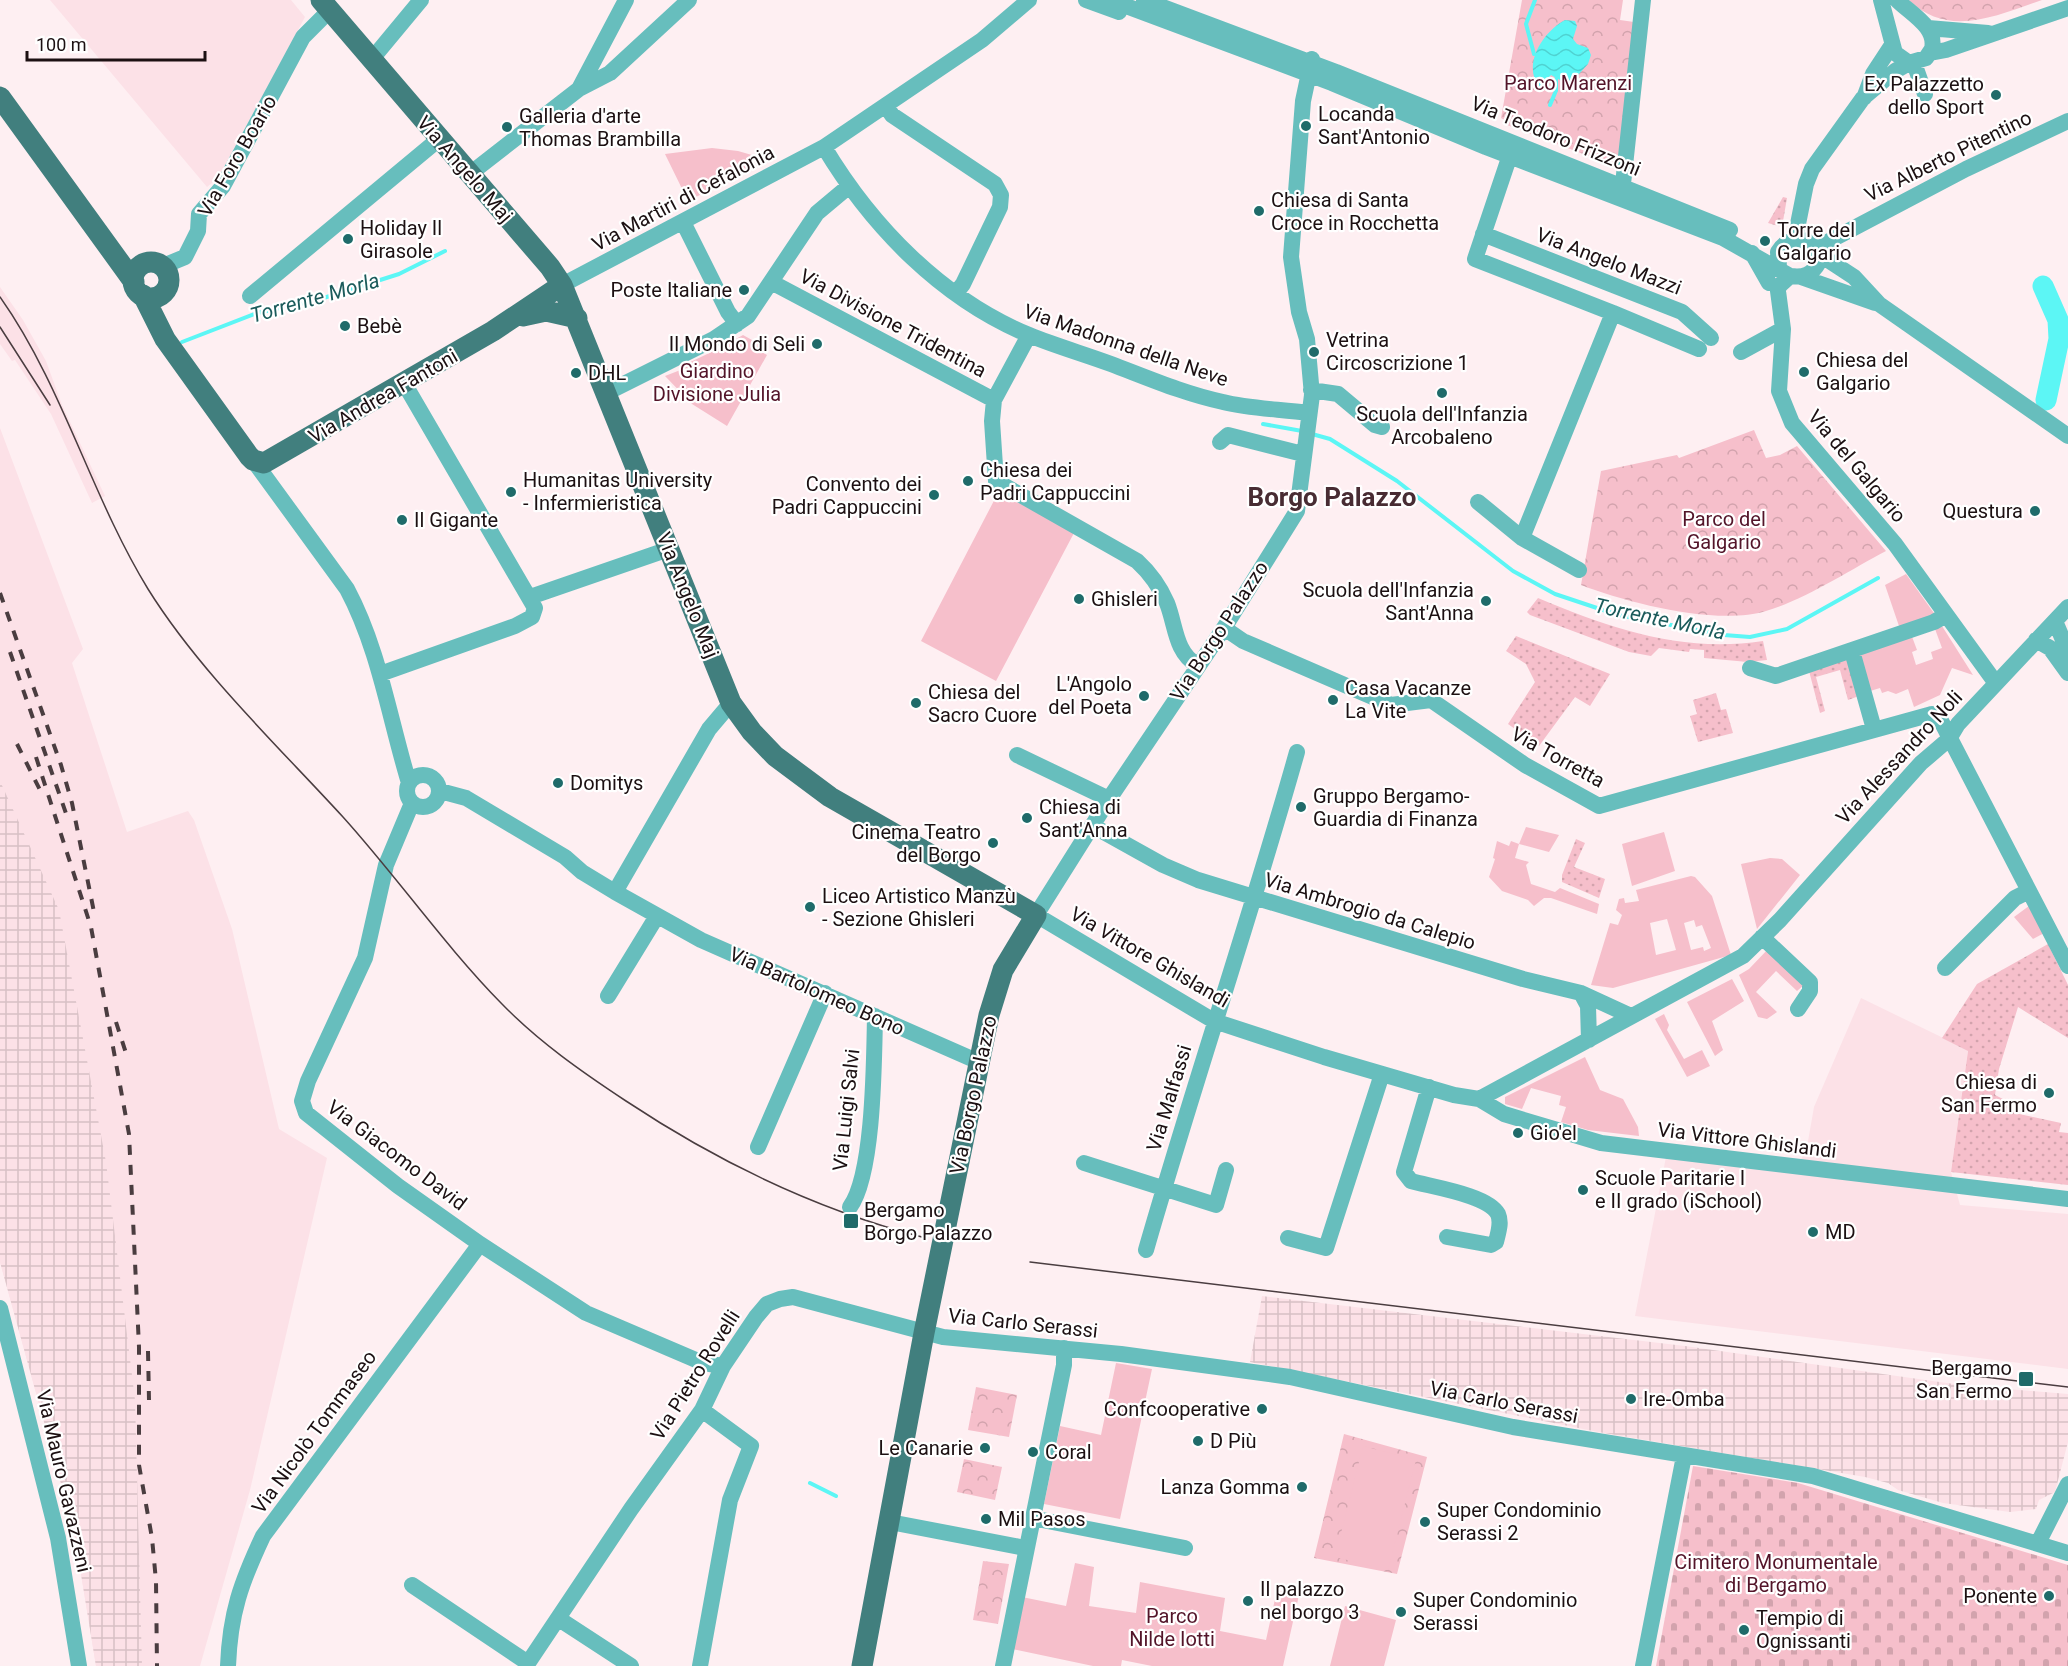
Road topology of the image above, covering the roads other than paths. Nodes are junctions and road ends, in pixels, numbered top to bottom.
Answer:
1 (421, 0) edge
2 (626, 0) edge
3 (688, 0) edge
4 (1029, 0) edge
5 (1086, 0) edge
6 (1110, 0) edge
7 (1144, 0) edge
8 (1643, 0) edge
9 (1881, 0) edge
10 (1897, 0) edge
11 (326, 5) edge
12 (2068, 8) edge
13 (1924, 24) junction
14 (1992, 33) junction
15 (1892, 40) junction
16 (1930, 53) junction
17 (372, 60) junction
18 (1911, 63) junction
19 (1303, 69) junction
20 (1332, 82) junction
21 (579, 89) junction
22 (1925, 94) dead end
23 (0, 97) edge
24 (1863, 99) junction
25 (886, 106) junction
26 (2068, 121) edge
27 (439, 139) junction
28 (824, 147) junction
29 (1508, 159) junction
30 (471, 173) junction
31 (1623, 184) junction
32 (848, 187) junction
33 (683, 222) junction
34 (1483, 234) junction
35 (1810, 246) junction
36 (1779, 249) junction
37 (1752, 252) junction
38 (163, 266) junction
39 (1790, 273) junction
40 (773, 283) junction
41 (1769, 283) junction
42 (562, 285) junction
43 (138, 289) junction
44 (956, 293) junction
45 (250, 296) dead end
46 (1879, 304) junction
47 (1613, 313) junction
48 (577, 318) junction
49 (511, 320) junction
50 (737, 324) junction
51 (1783, 329) junction
52 (1029, 335) junction
53 (1742, 352) dead end
54 (404, 383) junction
55 (1311, 390) junction
56 (606, 393) junction
57 (994, 400) junction
58 (1309, 415) junction
59 (1382, 427) dead end
60 (2068, 436) edge
61 (1220, 442) dead end
62 (1304, 451) junction
63 (264, 468) junction
64 (1478, 502) dead end
65 (1522, 538) junction
66 (669, 549) junction
67 (1579, 570) dead end
68 (530, 597) junction
69 (2068, 607) edge
70 (1946, 615) junction
71 (2055, 621) junction
72 (1224, 628) junction
73 (2036, 640) junction
74 (1852, 651) junction
75 (2068, 652) edge
76 (1197, 665) junction
77 (1750, 668) dead end
78 (2068, 673) edge
79 (380, 674) junction
80 (1995, 682) junction
81 (731, 703) junction
82 (1874, 729) junction
83 (1949, 739) junction
84 (1297, 752) dead end
85 (1017, 754) dead end
86 (412, 779) junction
87 (438, 795) junction
88 (1109, 799) junction
89 (412, 803) junction
90 (1093, 826) junction
91 (2029, 891) junction
92 (615, 892) junction
93 (1256, 899) junction
94 (1036, 915) junction
95 (657, 916) junction
96 (1762, 937) junction
97 (2068, 966) edge
98 (1945, 968) dead end
99 (825, 993) junction
100 (1581, 993) junction
101 (608, 996) dead end
102 (1798, 1009) dead end
103 (875, 1016) junction
104 (1631, 1016) junction
105 (1214, 1021) junction
106 (1589, 1040) junction
107 (980, 1062) junction
108 (1382, 1074) junction
109 (1429, 1087) junction
110 (1479, 1099) junction
111 (758, 1147) dead end
112 (1084, 1163) dead end
113 (1226, 1170) dead end
114 (1164, 1188) junction
115 (2068, 1199) edge
116 (850, 1207) dead end
117 (1447, 1237) dead end
118 (1288, 1238) dead end
119 (480, 1244) junction
120 (1146, 1250) dead end
121 (0, 1308) edge
122 (924, 1334) junction
123 (1064, 1348) junction
124 (723, 1366) junction
125 (702, 1410) junction
126 (1684, 1456) junction
127 (2068, 1484) edge
128 (1032, 1518) junction
129 (890, 1522) junction
130 (2038, 1543) junction
131 (1025, 1548) junction
132 (1185, 1548) dead end
133 (2068, 1553) edge
134 (412, 1585) dead end
135 (559, 1619) junction
136 (527, 1664) edge
137 (79, 1666) edge
138 (228, 1666) edge
139 (631, 1666) edge
140 (700, 1666) edge
141 (862, 1666) edge
142 (1003, 1666) edge
143 (1644, 1666) edge

1 - 17 street
2 - 21 street
3 - 21 street
4 - 25 street
5 - 19 street
6 - 19 street
7 - 19 street
8 - 31 street
9 - 15 street
10 - 13 street
11 - 17 main road, Via Angelo Maj
11 - 38 street, Via Foro Boario
12 - 14 street
13 - 14 street
13 - 15 street
13 - 16 street
14 - 16 street
15 - 18 street
15 - 24 street
16 - 18 street
17 - 27 main road, Via Angelo Maj
18 - 22 street
18 - 24 street
19 - 20 street
19 - 55 street, Via Borgo Palazzo
20 - 29 street, Via Teodoro Frizzoni
20 - 31 street, Via Teodoro Frizzoni
21 - 30 street
23 - 43 main road
24 - 35 street
25 - 28 street
25 - 44 street
26 - 35 street, Via Alberto Pitentino
27 - 30 main road, Via Angelo Maj
27 - 45 street
28 - 32 street, Via Madonna della Neve
28 - 33 street, Via Martiri di Cefalonia
29 - 34 street, Via Angelo Mazzi
29 - 37 street, Via Teodoro Frizzoni
30 - 42 main road, Via Angelo Maj
31 - 37 street, Via Teodoro Frizzoni
32 - 40 street
32 - 44 street, Via Madonna della Neve
33 - 42 street, Via Martiri di Cefalonia
33 - 50 street
34 - 47 street, Via Angelo Mazzi
34 - 47 street, Via Angelo Mazzi
35 - 36 street, Via Alberto Pitentino
35 - 39 street
35 - 46 street
36 - 37 street
36 - 39 street
37 - 39 street, Via Teodoro Frizzoni
37 - 41 street, Via del Galgario
38 - 43 main road, Via Foro Boario
38 - 43 main road
39 - 41 street
39 - 46 street, Via Teodoro Frizzoni
39 - 51 street, Via del Galgario
40 - 50 street
40 - 57 street, Via Divisione Tridentina
41 - 51 street, Via del Galgario
42 - 48 main road, Via Angelo Maj
42 - 49 main road, Via Andrea Fantoni
43 - 63 main road
44 - 52 street, Via Madonna della Neve
46 - 60 street
47 - 65 street
48 - 49 main road, Via Andrea Fantoni
48 - 56 main road, Via Angelo Maj
49 - 54 main road, Via Andrea Fantoni
50 - 56 street
51 - 53 street
51 - 70 street, Via del Galgario
52 - 57 street
52 - 58 street, Via Madonna della Neve
54 - 63 main road, Via Andrea Fantoni
54 - 68 street
55 - 58 street, Via Borgo Palazzo
55 - 59 street
56 - 66 main road, Via Angelo Maj
57 - 76 street
58 - 62 street, Via Borgo Palazzo
61 - 62 street
62 - 72 street, Via Borgo Palazzo
63 - 79 street
64 - 65 street
65 - 67 street
66 - 68 street
66 - 81 main road, Via Angelo Maj
68 - 79 street
69 - 71 street, Via Alessandro Noli
70 - 74 street
70 - 80 street, Via del Galgario
71 - 73 street, Via Alessandro Noli
71 - 75 street
72 - 76 street, Via Borgo Palazzo
72 - 82 street, Via Torretta
73 - 78 street
73 - 80 street, Via Alessandro Noli
74 - 77 street
74 - 82 street
76 - 88 street, Via Borgo Palazzo
79 - 86 street
80 - 83 street, Via Alessandro Noli
81 - 92 street
81 - 94 main road, Via Angelo Maj
82 - 83 street, Via Torretta
83 - 91 street
83 - 96 street, Via Alessandro Noli
84 - 93 street, Via Malfassi
85 - 88 street
86 - 87 street, Via Bartolomeo Bono
86 - 89 street
87 - 89 street, Via Bartolomeo Bono
87 - 92 street, Via Bartolomeo Bono
88 - 90 street, Via Borgo Palazzo
89 - 119 street, Via Giacomo David
90 - 93 street, Via Ambrogio da Calepio
90 - 94 street, Via Borgo Palazzo
91 - 97 street
91 - 98 street
92 - 95 street, Via Bartolomeo Bono
93 - 100 street, Via Ambrogio da Calepio
93 - 105 street, Via Malfassi
94 - 105 street, Via Vittore Ghislandi
94 - 107 main road, Via Borgo Palazzo
95 - 99 street, Via Bartolomeo Bono
95 - 101 street
96 - 102 street
96 - 104 street, Via Alessandro Noli
99 - 103 street, Via Bartolomeo Bono
99 - 111 street
100 - 104 street, Via Ambrogio da Calepio
100 - 106 street
103 - 107 street, Via Bartolomeo Bono
103 - 116 street, Via Luigi Salvi
104 - 106 street, Via Alessandro Noli
105 - 108 street, Via Vittore Ghislandi
105 - 114 street, Via Malfassi
106 - 110 street, Via Alessandro Noli
107 - 122 main road, Via Borgo Palazzo
108 - 109 street, Via Vittore Ghislandi
108 - 118 street
109 - 110 street, Via Vittore Ghislandi
109 - 117 street
110 - 115 street, Via Vittore Ghislandi
112 - 114 street
113 - 114 street
114 - 120 street, Via Malfassi
119 - 124 street, Via Giacomo David
119 - 138 street, Via Nicolò Tommaseo
121 - 137 street, Via Mauro Gavazzeni
122 - 123 street, Via Carlo Serassi
122 - 124 street, Via Pietro Rovelli
122 - 129 main road, Via Borgo Palazzo
123 - 126 street, Via Carlo Serassi
123 - 128 street
124 - 125 street, Via Pietro Rovelli
125 - 135 street, Via Pietro Rovelli
125 - 140 street
126 - 130 street, Via Carlo Serassi
126 - 143 street
127 - 130 street
128 - 131 street
128 - 132 street
129 - 131 street
129 - 141 main road, Via Borgo Palazzo
130 - 133 street, Via Carlo Serassi
131 - 142 street
134 - 136 street, Via Pietro Rovelli
135 - 136 street, Via Pietro Rovelli
135 - 139 street

